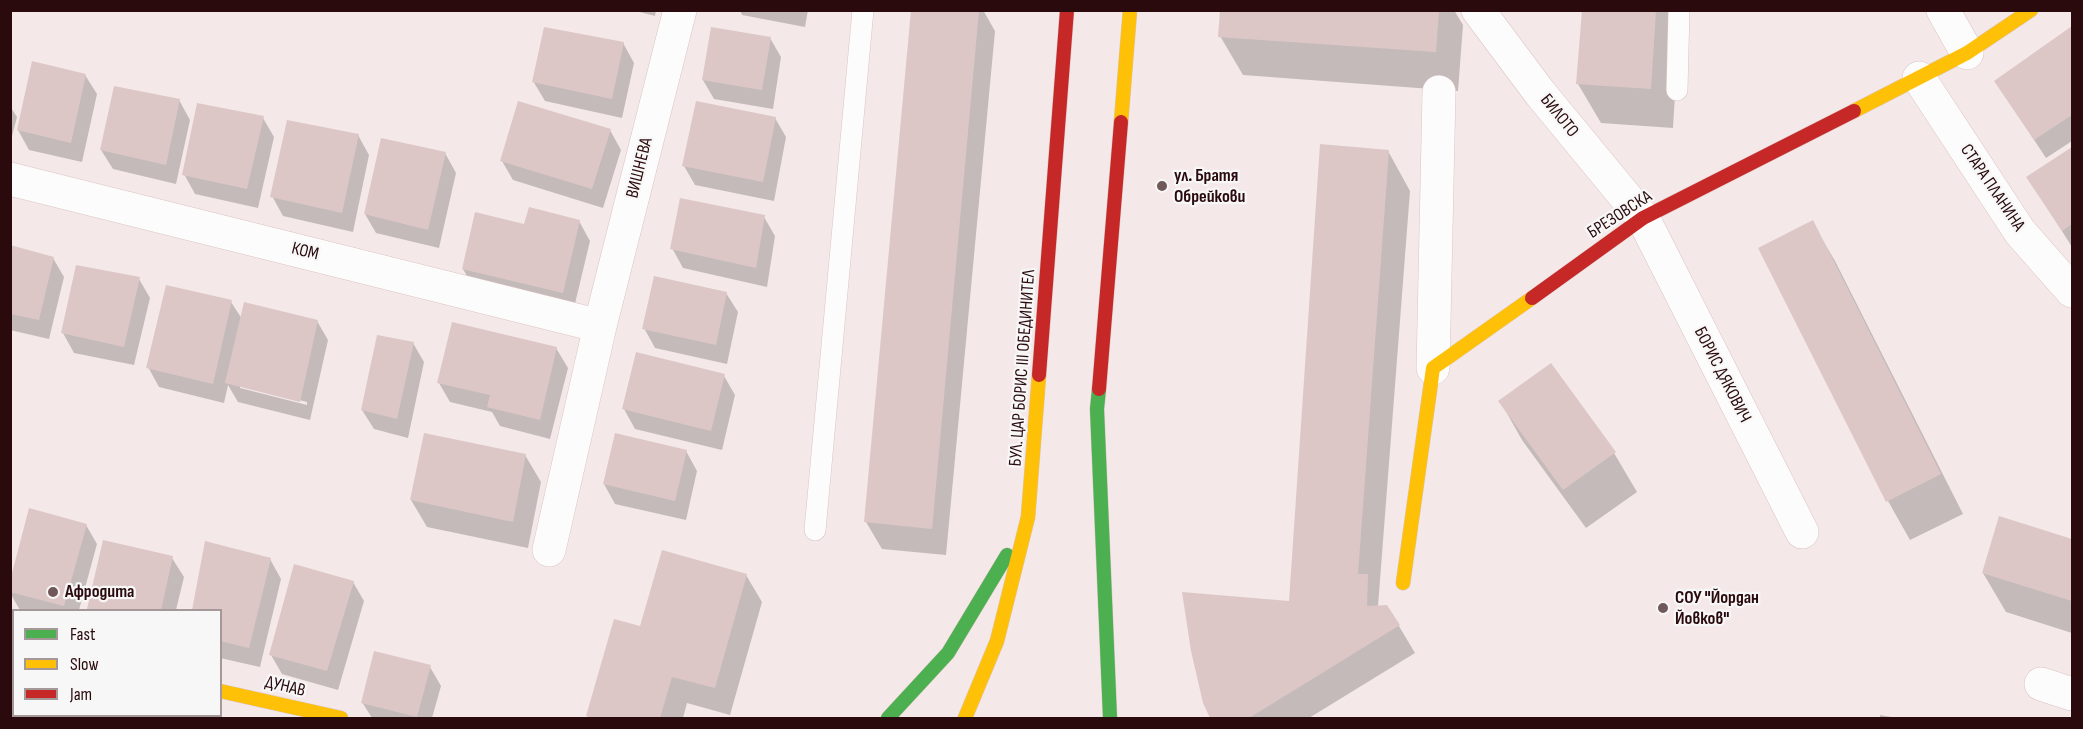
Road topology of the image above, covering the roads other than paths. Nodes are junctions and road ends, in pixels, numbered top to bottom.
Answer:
1 (680, 10) edge
2 (863, 10) edge
3 (1068, 10) edge
4 (1130, 10) edge
5 (1478, 10) edge
6 (1679, 10) edge
7 (1943, 10) edge
8 (2031, 10) edge
9 (1967, 53) junction
10 (1919, 78) junction
11 (1677, 90) dead end
12 (1439, 92) dead end
13 (10, 179) edge
14 (1643, 218) junction
15 (2073, 291) edge
16 (600, 326) junction
17 (1433, 368) junction
18 (1028, 517) junction
19 (815, 530) dead end
20 (1802, 532) dead end
21 (549, 550) dead end
22 (1403, 584) dead end
23 (2041, 684) dead end
24 (222, 691) edge
25 (2073, 694) edge
26 (332, 717) edge
27 (888, 718) edge
28 (965, 718) edge
29 (1110, 718) edge

1 - 16 street, ВИШНЕВА
2 - 19 lane
3 - 18 main road, БУЛ. ЦАР БОРИС III ОБЕДИНИТЕЛ
4 - 29 main road
5 - 14 street, БИЛОТО
6 - 11 lane
7 - 9 street
8 - 9 main road, БРЕЗОВСКА
9 - 10 main road, БРЕЗОВСКА
10 - 14 main road, БРЕЗОВСКА
10 - 15 street, СТАРА ПЛАНИНА
12 - 17 street
13 - 16 street, КОМ
14 - 17 main road, БРЕЗОВСКА
14 - 20 street, БОРИС ДЯКОВИЧ
16 - 21 street, ВИШНЕВА
17 - 22 main road
18 - 27 main road
18 - 28 main road, БУЛ. ЦАР БОРИС III ОБЕДИНИТЕЛ
23 - 25 street
24 - 26 main road, ДУНАВ

